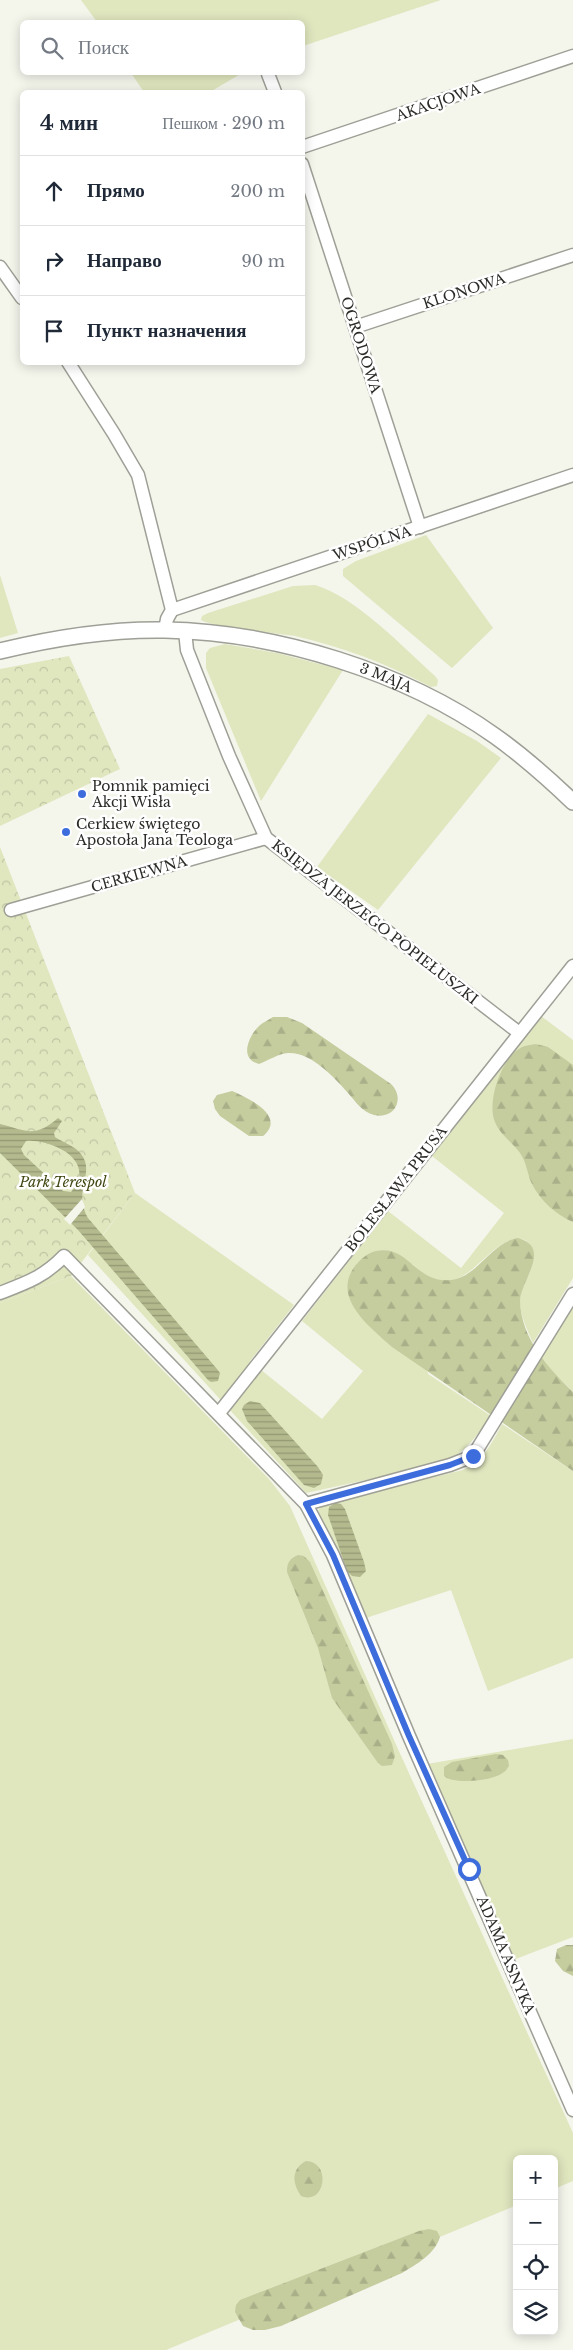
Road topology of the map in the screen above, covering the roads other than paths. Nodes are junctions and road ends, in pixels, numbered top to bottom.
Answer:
1 (573, 56) edge
2 (268, 75) edge
3 (274, 90) edge
4 (305, 147) edge
5 (305, 173) edge
6 (573, 255) edge
7 (0, 266) edge
8 (20, 295) edge
9 (355, 327) junction
10 (70, 365) edge
11 (573, 475) edge
12 (420, 527) junction
13 (172, 610) junction
14 (165, 630) junction
15 (185, 631) junction
16 (0, 651) edge
17 (573, 802) edge
18 (266, 838) junction
19 (11, 910) dead end
20 (573, 966) edge
21 (518, 1032) junction
22 (0, 1293) edge
23 (573, 1294) edge
24 (219, 1413) junction
25 (306, 1504) junction
26 (573, 2110) edge

1 - 4 street, AKACJOWA
2 - 3 street
5 - 9 street, OGRODOWA
6 - 9 street, KLONOWA
7 - 8 street
9 - 12 street, OGRODOWA
10 - 13 street
11 - 12 street, WSPÓLNA
12 - 13 street, WSPÓLNA
13 - 14 street
14 - 15 street, 3 MAJA
14 - 16 street, 3 MAJA
15 - 17 street, 3 MAJA
15 - 18 street, KSIĘDZA JERZEGO POPIEŁUSZKI
18 - 19 street, CERKIEWNA
18 - 21 street, KSIĘDZA JERZEGO POPIEŁUSZKI
20 - 21 street, BOLESŁAWA PRUSA
21 - 24 street, BOLESŁAWA PRUSA
22 - 24 street, ADAMA ASNYKA
23 - 25 street
24 - 25 street, ADAMA ASNYKA
25 - 26 street, ADAMA ASNYKA

